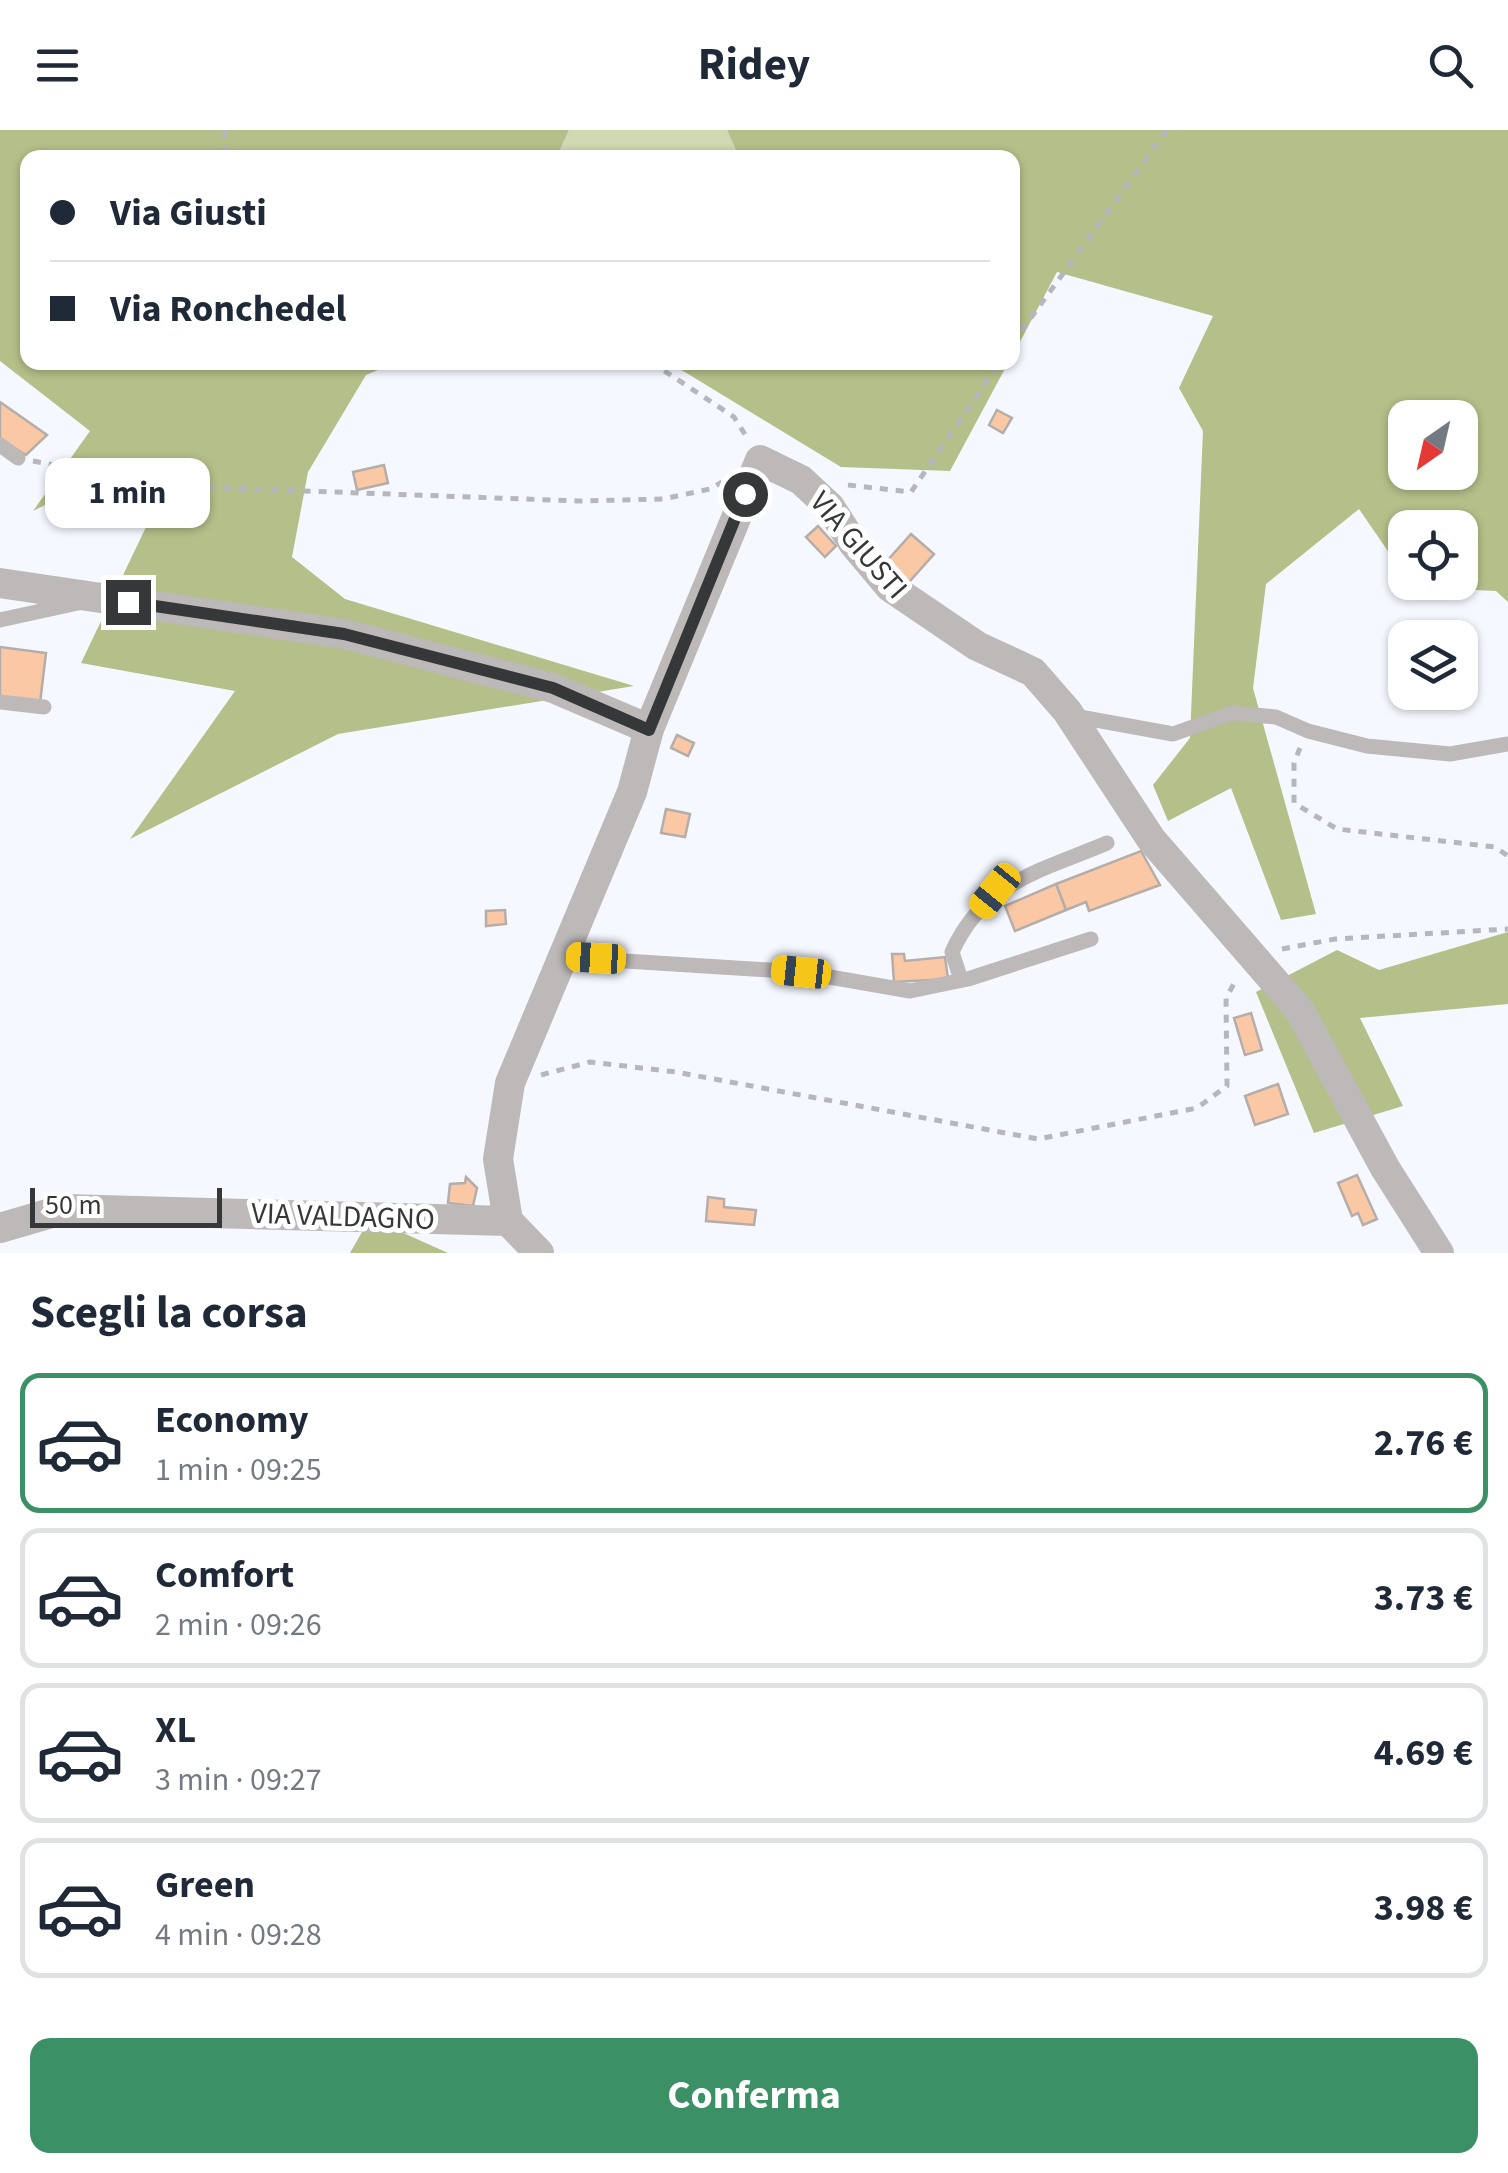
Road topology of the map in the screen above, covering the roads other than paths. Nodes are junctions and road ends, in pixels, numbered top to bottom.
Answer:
1 (0, 445) edge
2 (18, 458) road end
3 (2, 582) edge
4 (102, 598) junction
5 (0, 620) edge
6 (0, 702) edge
7 (44, 707) dead end
8 (1070, 715) junction
9 (649, 730) junction
10 (1508, 744) edge
11 (1107, 844) dead end
12 (1091, 939) dead end
13 (562, 957) junction
14 (961, 980) junction
15 (508, 1221) junction
16 (0, 1228) edge
17 (539, 1253) edge
18 (1439, 1253) edge

1 - 2 lane
3 - 4 street
4 - 5 lane
4 - 9 street
6 - 7 lane
8 - 9 street, VIA GIUSTI
8 - 10 lane
8 - 18 street, VIA GIUSTI
9 - 13 street
11 - 14 lane
12 - 14 lane
13 - 14 lane
13 - 15 street
15 - 16 street, VIA VALDAGNO
15 - 17 street

